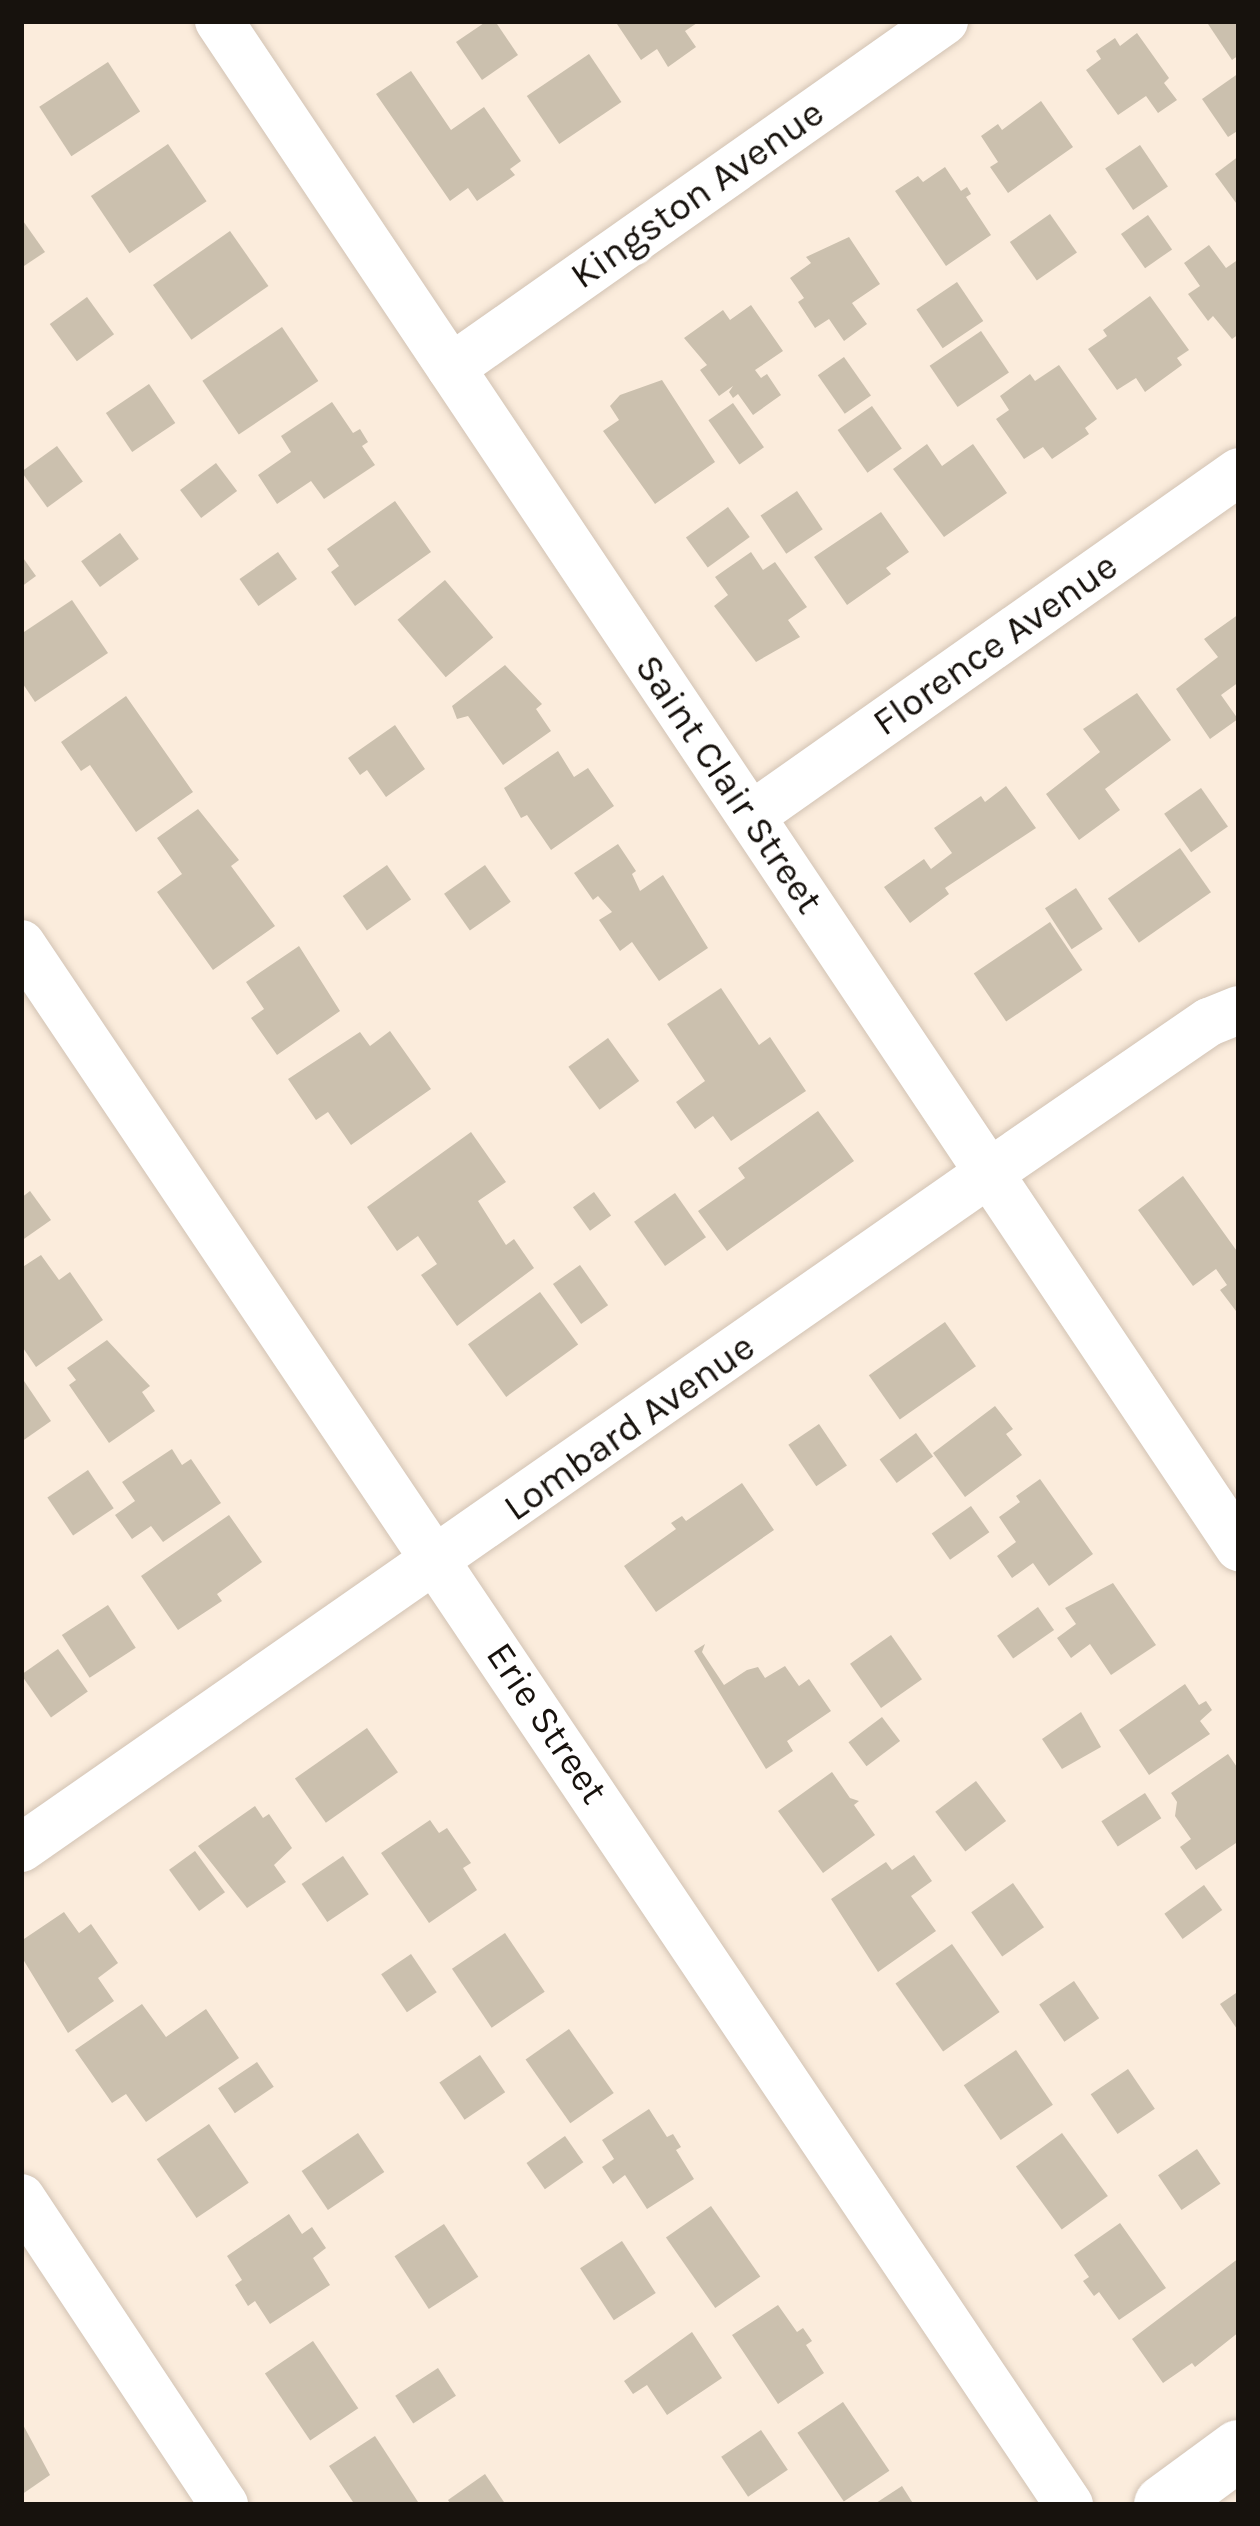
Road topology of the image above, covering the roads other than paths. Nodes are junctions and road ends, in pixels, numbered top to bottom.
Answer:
1 (219, 21) edge
2 (944, 21) edge
3 (451, 368) junction
4 (1239, 472) edge
5 (751, 816) junction
6 (21, 944) edge
7 (1239, 1010) edge
8 (989, 1173) junction
9 (1239, 1546) edge
10 (438, 1561) junction
11 (21, 1848) edge
12 (21, 2198) edge
13 (1239, 2450) edge
14 (224, 2505) edge
15 (1069, 2505) edge
16 (1164, 2505) edge

1 - 3 street, Saint Clair Street
2 - 3 street, Kingston Avenue
3 - 5 street, Saint Clair Street
4 - 5 street, Florence Avenue
5 - 8 street, Saint Clair Street
6 - 10 street, Erie Street
7 - 8 street, Lombard Avenue
8 - 9 street, Saint Clair Street
8 - 10 street, Lombard Avenue
10 - 11 street, Lombard Avenue
10 - 15 street, Erie Street
12 - 14 street
13 - 16 street

